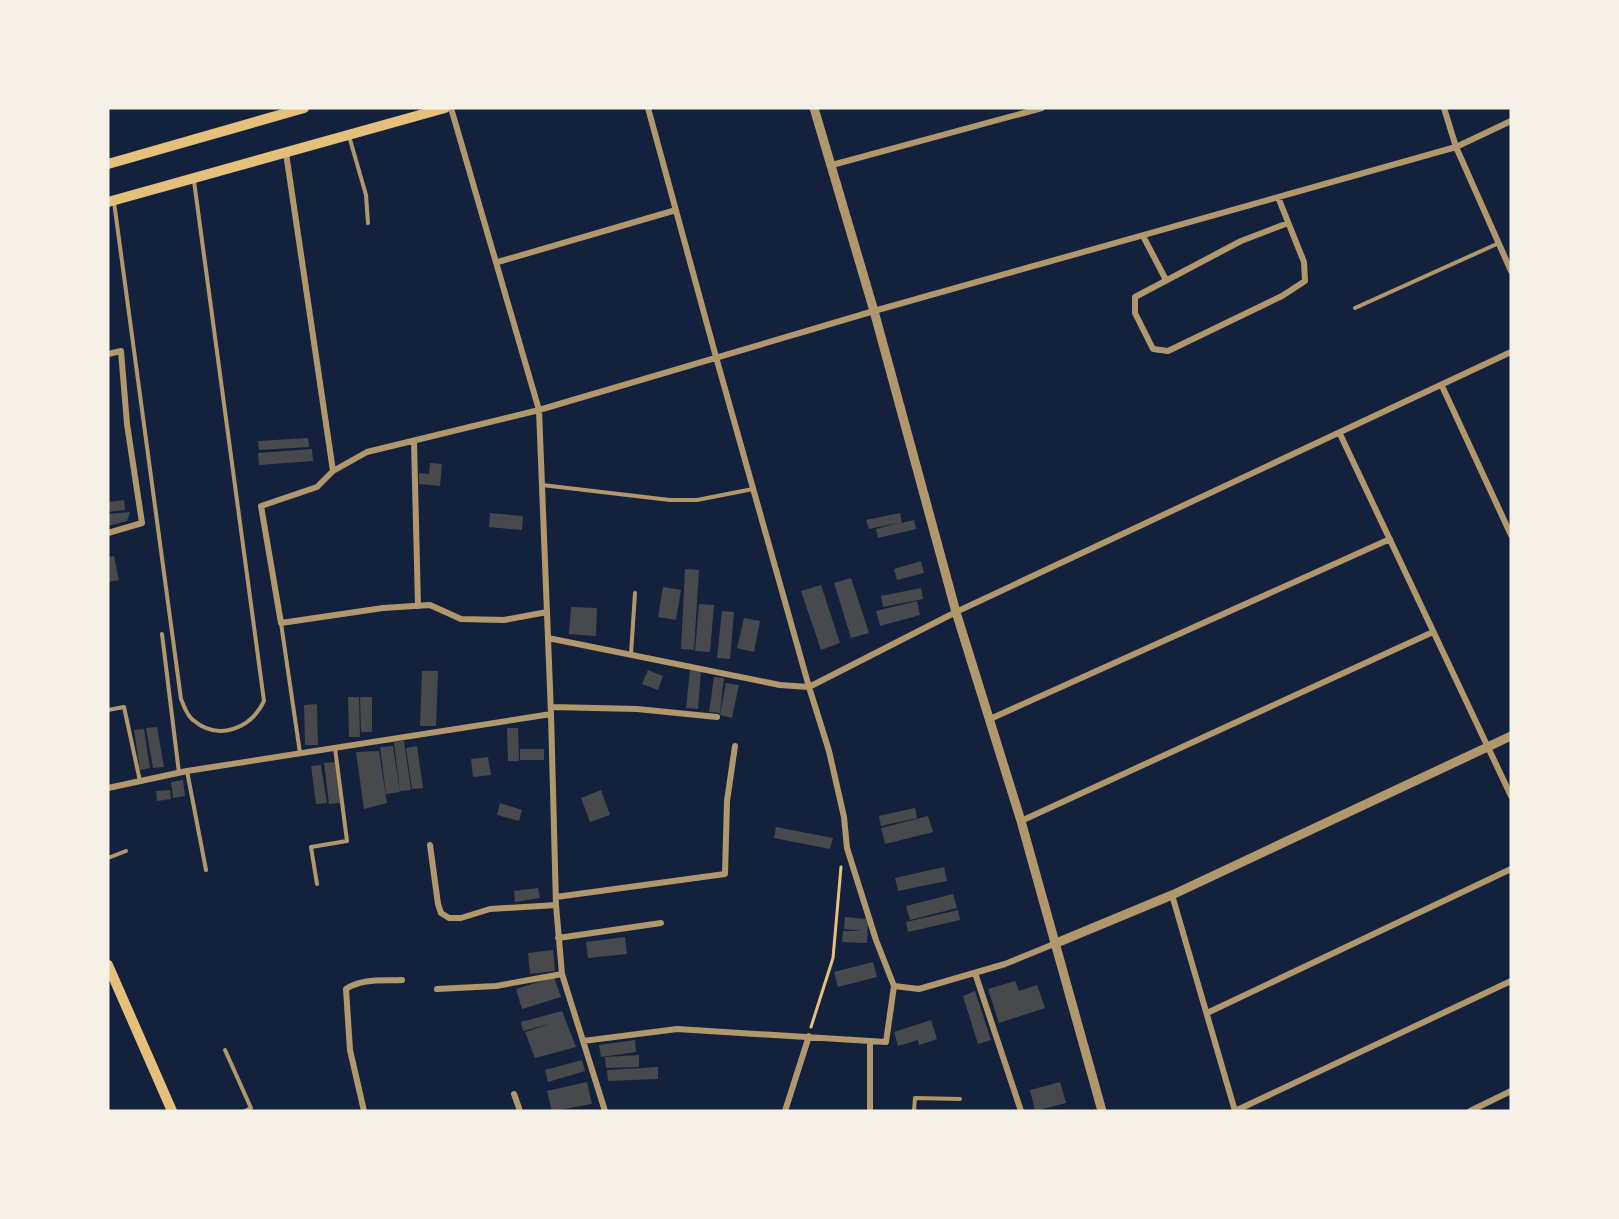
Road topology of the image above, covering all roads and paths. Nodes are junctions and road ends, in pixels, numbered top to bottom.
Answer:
1 (304, 108) edge
2 (446, 108) edge
3 (451, 108) edge
4 (648, 108) edge
5 (814, 108) edge
6 (1042, 108) edge
7 (1444, 108) edge
8 (1511, 121) edge
9 (349, 135) junction
10 (1456, 147) junction
11 (286, 153) junction
12 (108, 164) edge
13 (832, 165) junction
14 (194, 179) junction
15 (1278, 197) junction
16 (111, 202) edge
17 (676, 210) junction
18 (368, 223) dead end
19 (1288, 223) junction
20 (1143, 236) junction
21 (1498, 243) junction
22 (498, 262) junction
23 (1511, 271) edge
24 (1166, 280) junction
25 (1355, 309) dead end
26 (874, 311) junction
27 (1511, 352) edge
28 (108, 354) edge
29 (716, 357) junction
30 (1442, 386) junction
31 (539, 410) junction
32 (1340, 434) junction
33 (414, 441) junction
34 (333, 471) junction
35 (542, 485) junction
36 (753, 489) junction
37 (108, 533) edge
38 (1511, 535) edge
39 (1390, 538) junction
40 (635, 593) dead end
41 (418, 606) junction
42 (547, 612) junction
43 (956, 612) junction
44 (281, 623) junction
45 (1433, 632) junction
46 (162, 634) dead end
47 (548, 638) junction
48 (631, 655) junction
49 (809, 687) junction
50 (108, 710) edge
51 (551, 710) junction
52 (717, 717) dead end
53 (990, 719) junction
54 (1511, 736) edge
55 (735, 746) dead end
56 (1487, 747) junction
57 (335, 748) junction
58 (300, 754) junction
59 (187, 771) junction
60 (179, 773) junction
61 (140, 781) junction
62 (108, 788) edge
63 (1511, 796) edge
64 (1021, 821) junction
65 (430, 845) dead end
66 (847, 848) junction
67 (126, 851) dead end
68 (108, 858) edge
69 (1511, 869) edge
70 (206, 870) dead end
71 (317, 884) dead end
72 (1172, 895) junction
73 (556, 897) junction
74 (556, 905) junction
75 (661, 923) dead end
76 (558, 938) junction
77 (1053, 944) junction
78 (108, 966) edge
79 (975, 973) junction
80 (562, 974) junction
81 (402, 980) dead end
82 (1511, 981) edge
83 (894, 986) junction
84 (438, 989) dead end
85 (1207, 1013) junction
86 (809, 1036) junction
87 (583, 1041) junction
88 (870, 1041) junction
89 (225, 1050) dead end
90 (1511, 1091) edge
91 (514, 1094) dead end
92 (960, 1099) dead end
93 (172, 1111) edge
94 (245, 1111) edge
95 (364, 1111) edge
96 (520, 1111) edge
97 (604, 1111) edge
98 (785, 1111) edge
99 (870, 1111) edge
100 (914, 1111) edge
101 (1021, 1111) edge
102 (1102, 1111) edge
103 (1235, 1111) edge
104 (1470, 1111) edge

1 - 12 main road
2 - 9 main road
3 - 22 street
4 - 17 street
5 - 13 street
6 - 13 street
7 - 10 street
8 - 10 street
9 - 11 main road
9 - 18 lane
10 - 15 street
10 - 21 street
11 - 14 main road
11 - 34 street
13 - 26 street
14 - 16 main road
14 - 16 lane
15 - 19 street
15 - 20 street
17 - 22 street
17 - 29 street
19 - 24 street
19 - 24 street
20 - 24 street
20 - 26 street
21 - 23 street
21 - 25 lane
22 - 31 street
26 - 29 street
26 - 43 street
27 - 30 street
28 - 37 street
29 - 31 street
29 - 36 street
30 - 32 street
30 - 38 street
31 - 33 street
31 - 35 street
32 - 39 street
32 - 43 street
33 - 34 street
33 - 41 street
34 - 44 street
35 - 36 lane
35 - 42 street
36 - 49 street
39 - 45 street
39 - 53 street
40 - 48 lane
41 - 42 street
41 - 44 street
42 - 47 street
43 - 49 street
43 - 53 street
44 - 58 lane
45 - 56 street
45 - 64 street
46 - 60 lane
47 - 48 street
47 - 51 street
48 - 49 street
49 - 66 street
50 - 61 lane
51 - 52 street
51 - 57 street
51 - 73 street
53 - 64 street
54 - 56 street
55 - 73 street
56 - 63 street
56 - 72 street
57 - 58 street
57 - 71 lane
58 - 59 street
59 - 60 street
59 - 70 lane
60 - 61 street
61 - 62 street
64 - 77 street
65 - 74 street
66 - 83 street
66 - 86 path
67 - 68 lane
69 - 85 street
72 - 77 street
72 - 85 street
73 - 74 street
74 - 76 street
75 - 76 street
76 - 80 street
77 - 79 street
77 - 102 street
78 - 93 main road
79 - 83 street
79 - 101 street
80 - 84 street
80 - 87 street
81 - 95 street
82 - 103 street
83 - 88 street
85 - 103 street
86 - 87 street
86 - 88 street
86 - 98 street
87 - 97 street
88 - 99 street
89 - 94 lane
90 - 104 street
91 - 96 street
92 - 100 lane

